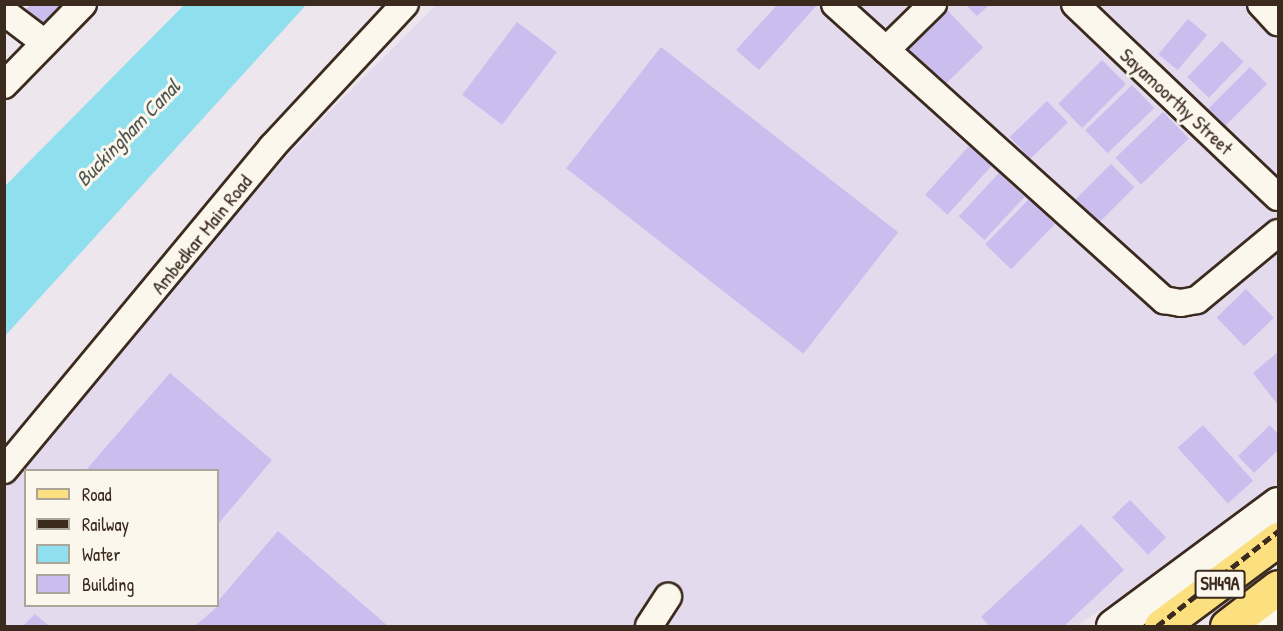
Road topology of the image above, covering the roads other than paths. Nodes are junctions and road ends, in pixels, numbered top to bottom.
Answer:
1 (83, 4) edge
2 (405, 4) edge
3 (836, 4) edge
4 (933, 4) edge
5 (1075, 4) edge
6 (1261, 4) edge
7 (4, 12) edge
8 (1278, 22) edge
9 (45, 43) junction
10 (886, 50) junction
11 (4, 85) edge
12 (1278, 196) edge
13 (1278, 233) edge
14 (4, 470) edge
15 (1278, 504) edge
16 (1278, 539) edge
17 (1278, 588) edge
18 (668, 597) dead end
19 (1278, 619) edge
20 (649, 627) edge
21 (1113, 627) edge
22 (1161, 627) edge
23 (1227, 627) edge
24 (1269, 627) edge

1 - 9 street
2 - 14 street, Ambedkar Main Road
3 - 10 street
4 - 10 street
5 - 12 street, Sayamoorthy Street
6 - 8 street
7 - 9 street
9 - 11 street
10 - 13 street
15 - 21 street
16 - 22 main road, SH49A
17 - 23 main road, SH49A
18 - 20 street
19 - 24 street

